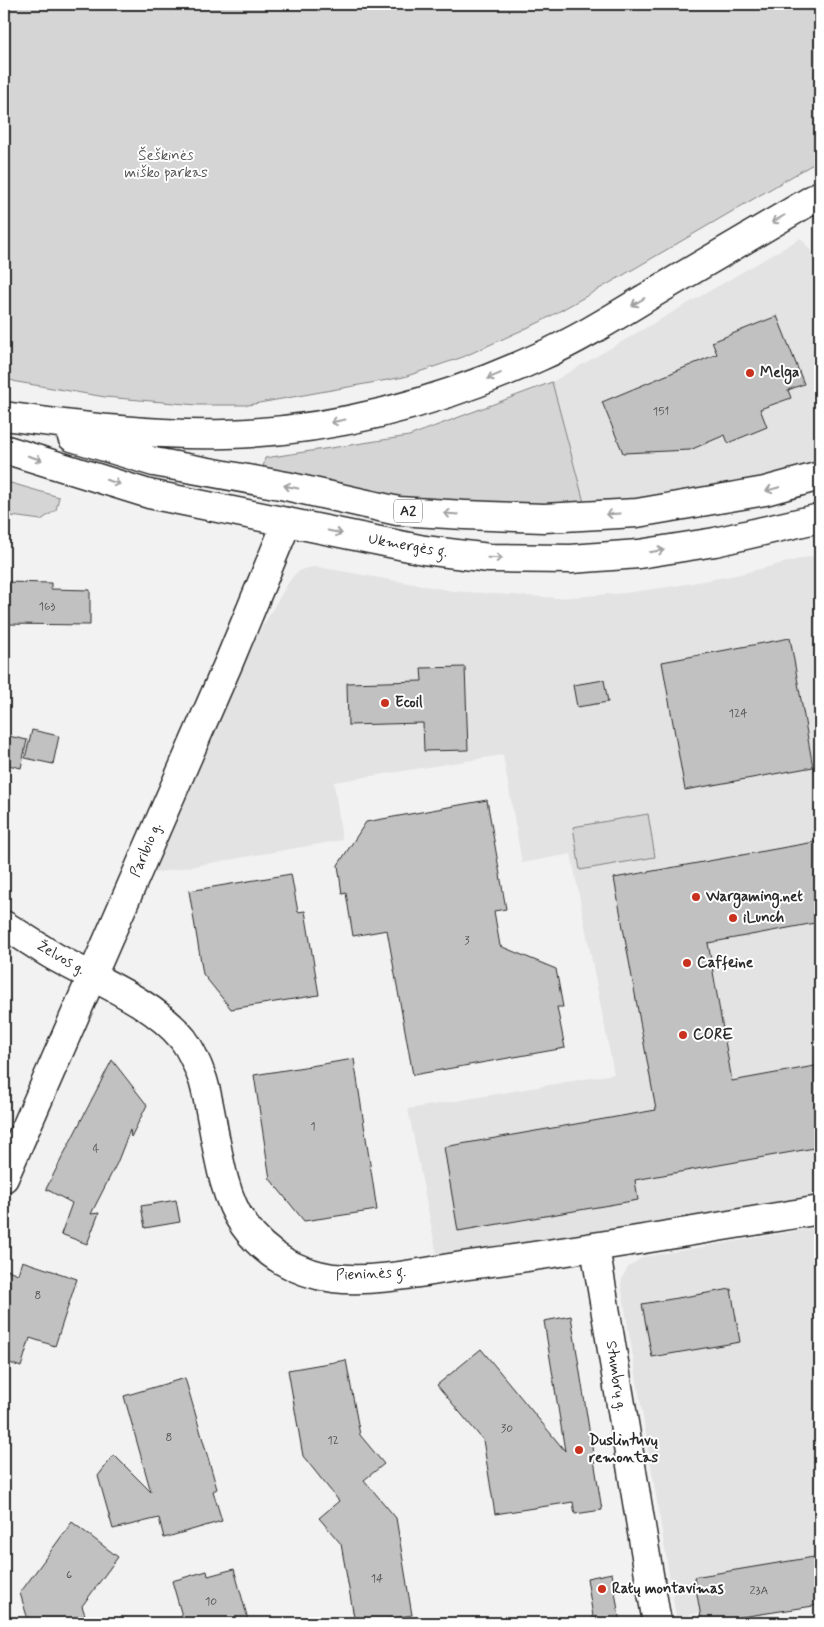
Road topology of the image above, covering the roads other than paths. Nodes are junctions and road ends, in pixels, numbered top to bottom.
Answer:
1 (820, 195) edge
2 (4, 417) edge
3 (4, 449) edge
4 (820, 476) edge
5 (820, 518) edge
6 (287, 522) junction
7 (4, 925) edge
8 (92, 976) junction
9 (4, 1178) edge
10 (820, 1210) edge
11 (594, 1247) junction
12 (657, 1623) edge

1 -> 2 main road
4 -> 2 main road, A2
3 -> 6 main road, Ukmergės g. / A2
6 -> 5 main road, Ukmergės g. / A2
6 - 8 main road, Paribio g.
7 - 8 main road, Želvos g.
8 - 9 main road, Paribio g.
8 - 11 main road, Pieninės g.
10 - 11 main road, Pieninės g.
11 - 12 main road, Stumbrų g.

